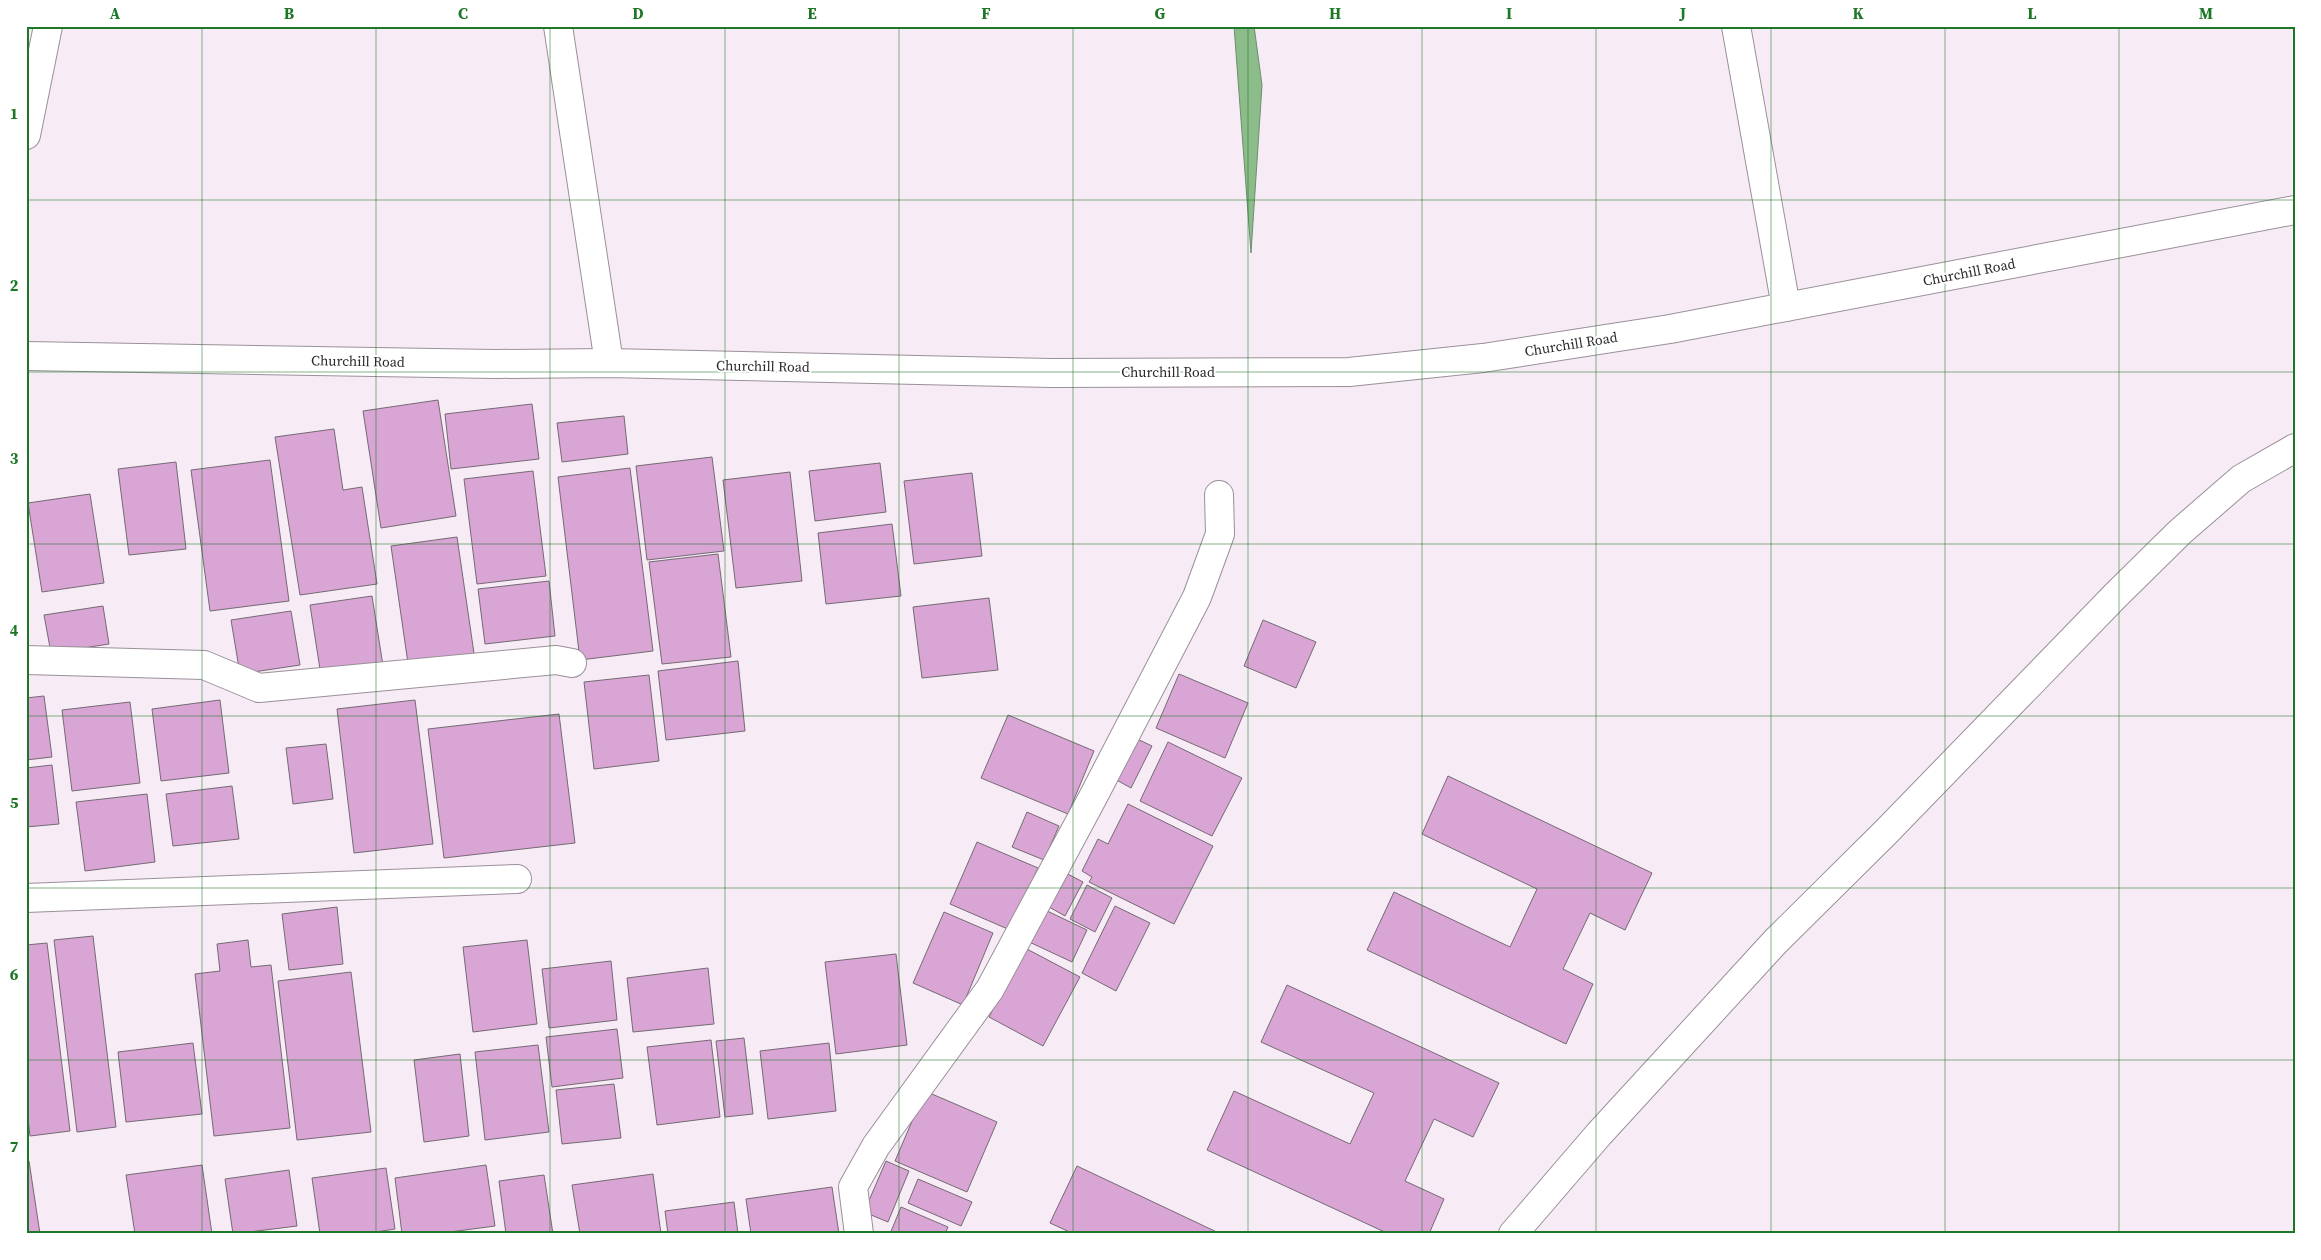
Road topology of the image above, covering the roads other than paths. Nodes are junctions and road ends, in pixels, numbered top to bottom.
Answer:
1 (48, 26) edge
2 (558, 26) edge
3 (1736, 26) edge
4 (26, 135) edge
5 (2295, 210) edge
6 (1786, 307) junction
7 (26, 356) edge
8 (609, 363) junction
9 (2295, 448) edge
10 (1219, 495) dead end
11 (26, 660) edge
12 (572, 663) dead end
13 (517, 879) dead end
14 (26, 898) edge
15 (859, 1234) edge
16 (1513, 1234) edge

1 - 4 street
2 - 8 street
3 - 6 street
5 - 6 street, Churchill Road
6 - 8 street, Churchill Road
7 - 8 street, Churchill Road
9 - 16 street
10 - 15 street
11 - 12 street
13 - 14 street

